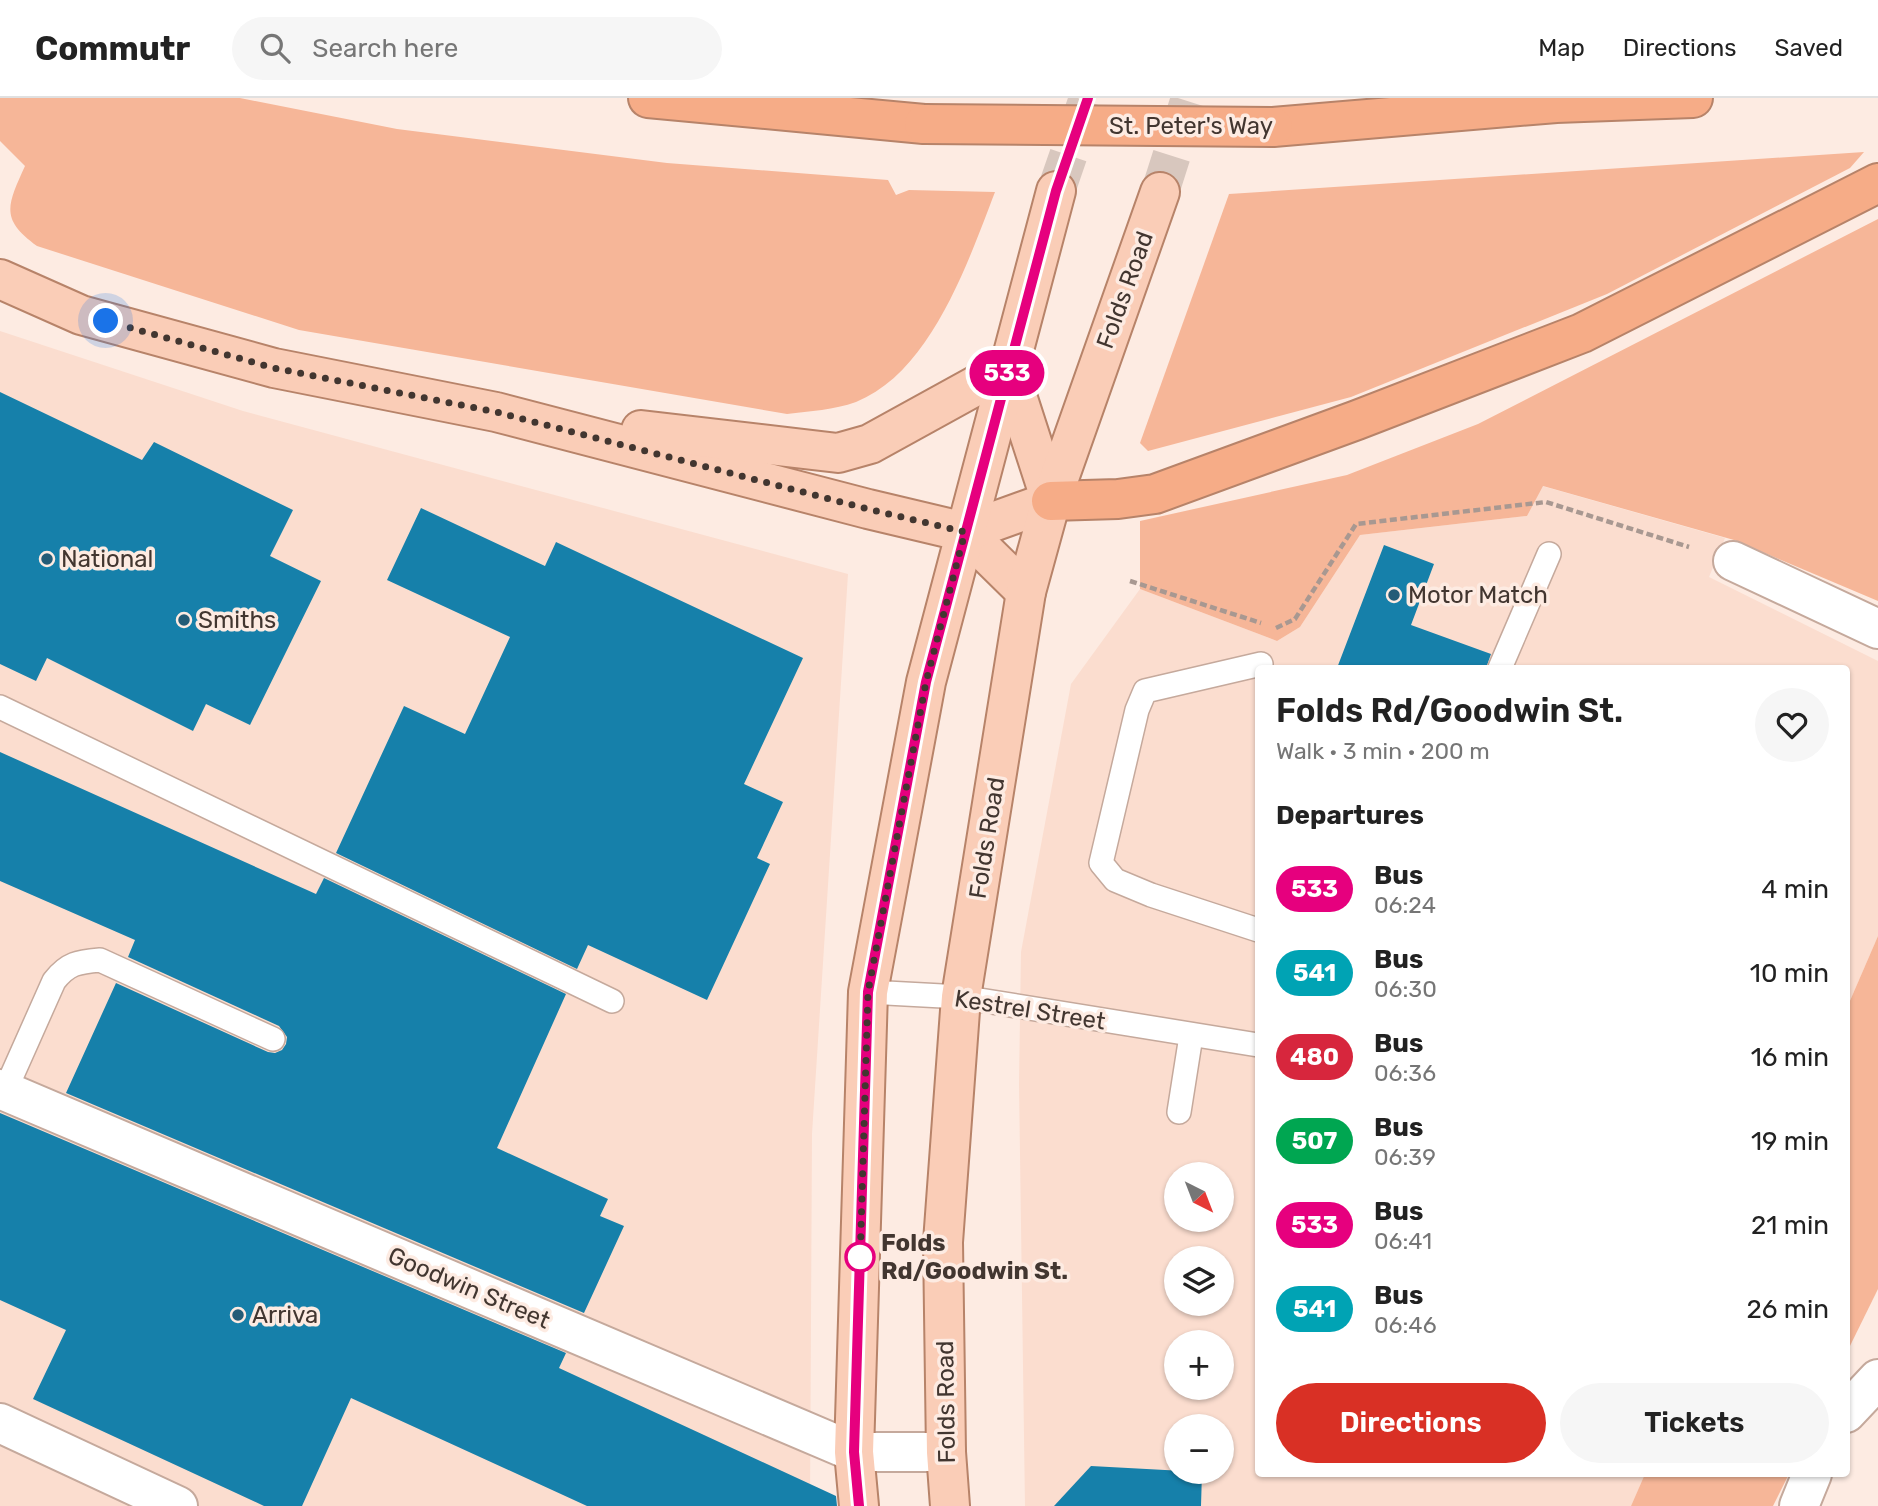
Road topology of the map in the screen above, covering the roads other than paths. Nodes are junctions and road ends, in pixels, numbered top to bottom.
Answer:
1 (648, 98) edge
2 (1693, 98) edge
3 (1878, 183) edge
4 (1056, 191) tunnel mouth
5 (1160, 192) tunnel mouth
6 (0, 279) edge
7 (1008, 368) junction
8 (496, 412) junction
9 (1051, 500) junction
10 (965, 532) junction
11 (1549, 554) dead end
12 (1733, 561) road end
13 (1026, 592) junction
14 (1878, 629) edge
15 (1261, 664) dead end
16 (1255, 665) edge
17 (1257, 665) edge
18 (1501, 665) edge
19 (0, 707) edge
20 (1255, 929) edge
21 (868, 992) junction
22 (961, 997) junction
23 (612, 1000) dead end
24 (1191, 1036) junction
25 (273, 1039) dead end
26 (1255, 1045) edge
27 (2, 1090) edge
28 (1179, 1112) dead end
29 (1878, 1379) edge
30 (1850, 1409) edge
31 (0, 1423) edge
32 (854, 1452) junction
33 (946, 1452) junction
34 (1811, 1477) edge
35 (178, 1506) edge
36 (859, 1506) edge
37 (950, 1506) edge
38 (1799, 1506) edge

1 - 2 highway, St. Peter's Way, bridge
3 - 9 highway
4 - 7 main road
5 - 9 main road, Folds Road
6 - 8 main road
7 - 8 main road
7 - 9 main road
7 - 10 main road
8 - 10 main road
9 - 10 main road
9 - 13 main road, Folds Road
10 - 13 main road
10 - 21 main road
11 - 18 lane
12 - 14 street
13 - 22 main road, Folds Road
15 - 17 lane
16 - 20 lane
19 - 23 lane
21 - 22 lane, Kestrel Street
21 - 32 main road
22 - 24 lane, Kestrel Street
22 - 33 main road, Folds Road
24 - 26 lane, Kestrel Street
24 - 28 lane
25 - 27 lane
27 - 32 street, Goodwin Street
29 - 30 street
31 - 35 street
32 - 33 street, Goodwin Street
32 - 36 main road
33 - 37 main road, Folds Road
34 - 38 street

